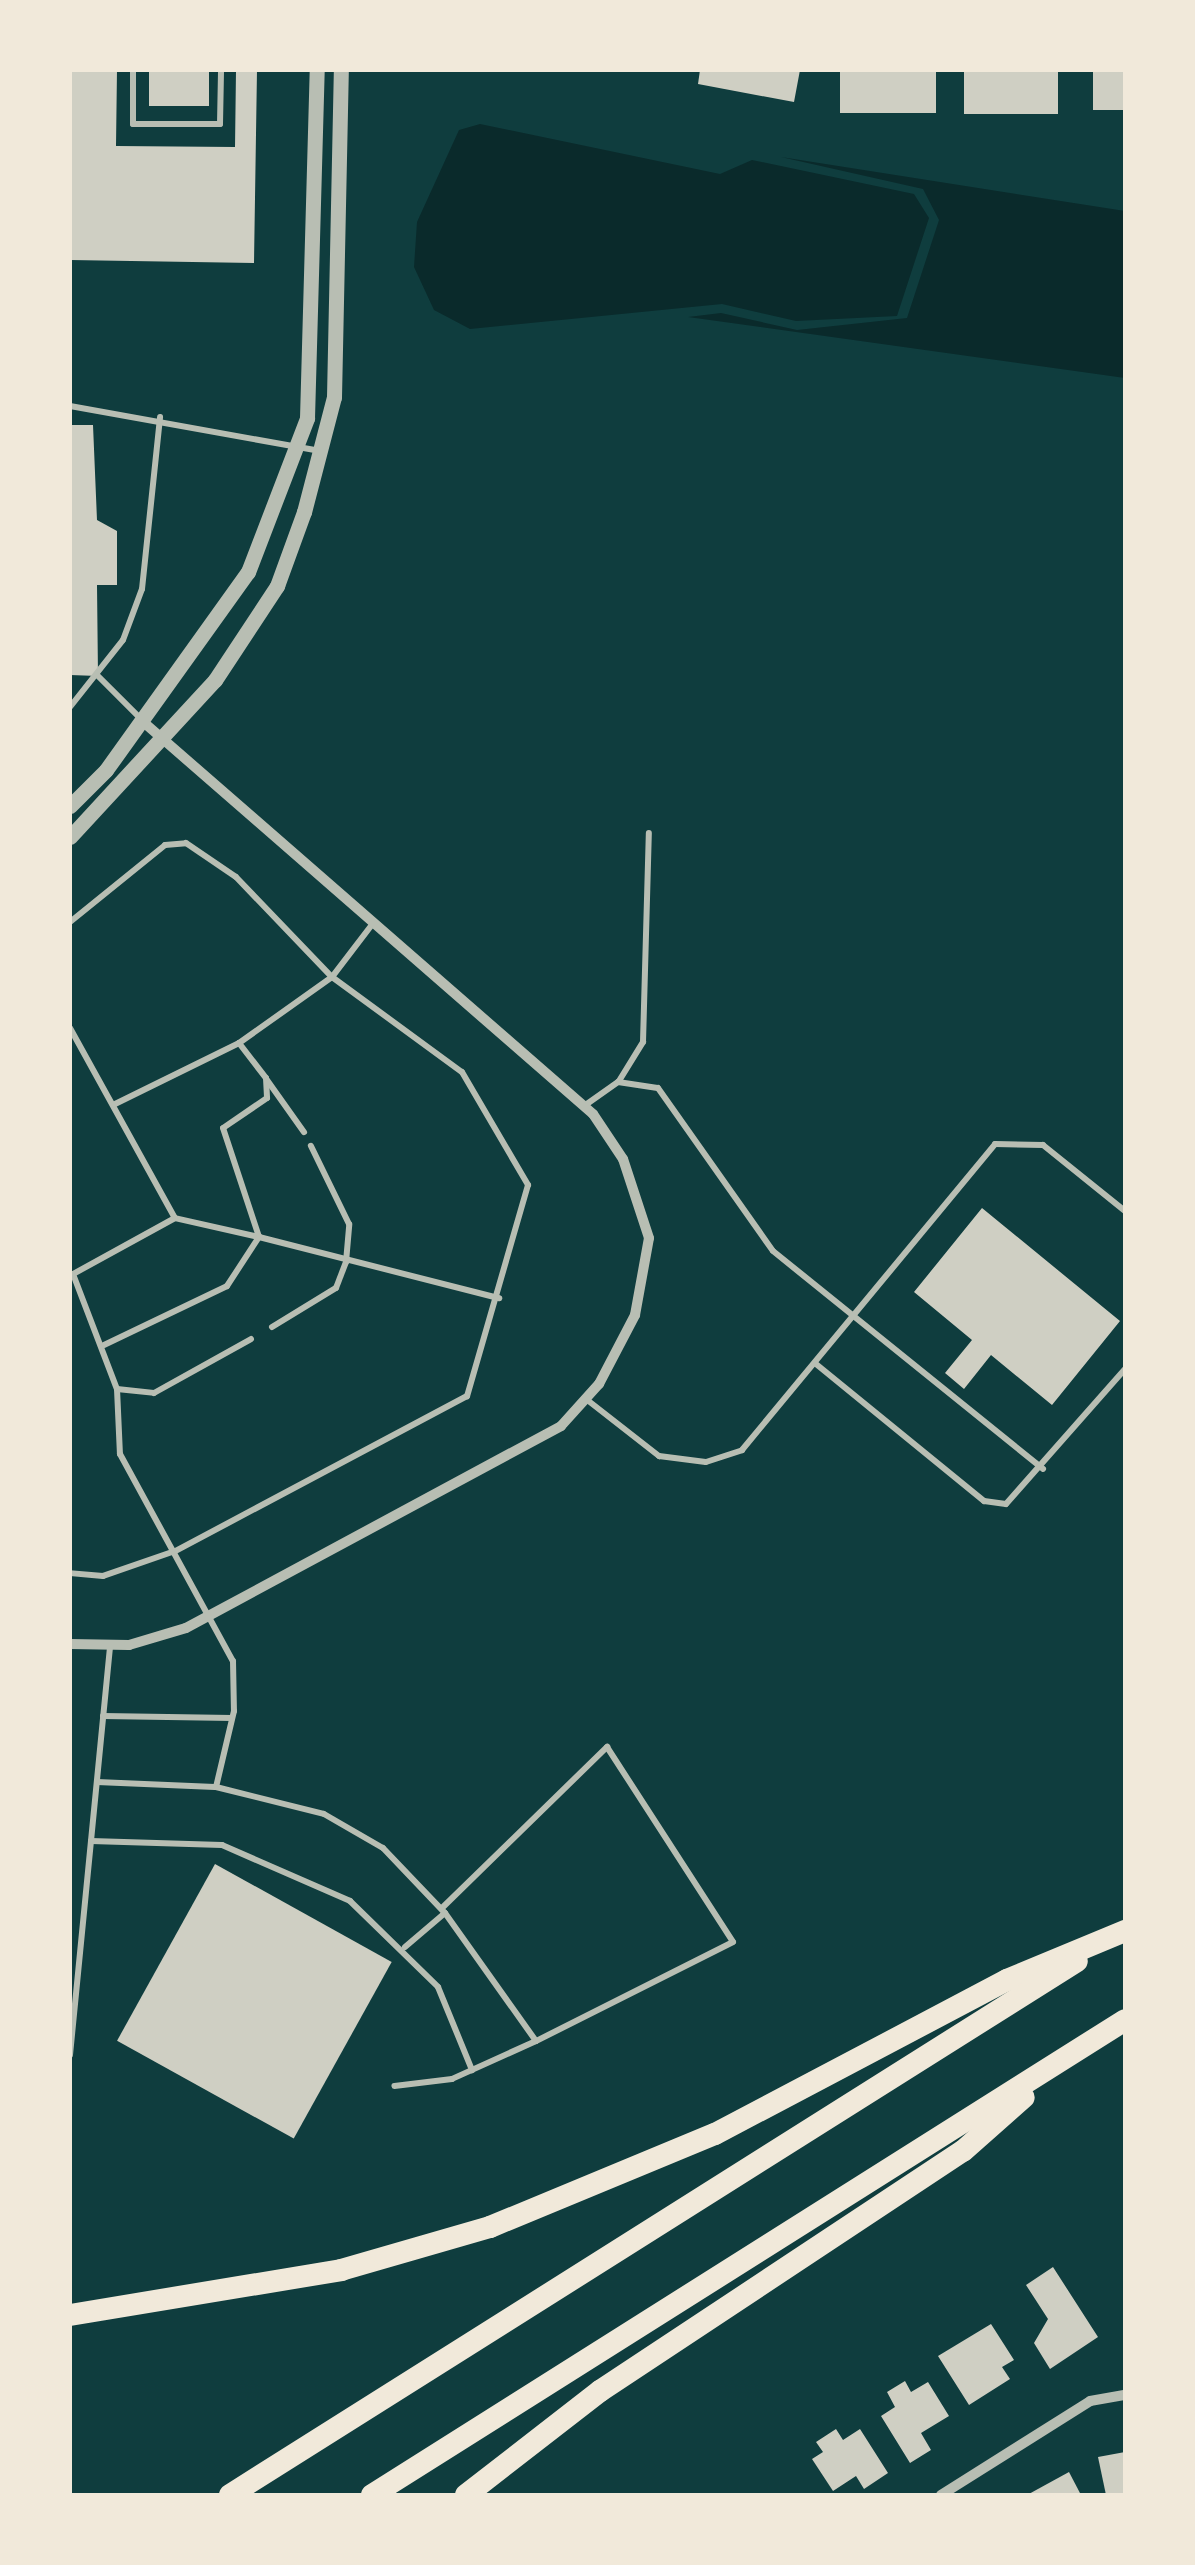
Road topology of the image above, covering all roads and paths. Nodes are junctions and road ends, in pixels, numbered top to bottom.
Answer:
1 (133, 70) edge
2 (221, 70) edge
3 (317, 70) edge
4 (341, 70) edge
5 (70, 406) edge
6 (160, 417) junction
7 (296, 448) junction
8 (320, 450) junction
9 (98, 676) junction
10 (70, 707) edge
11 (142, 720) junction
12 (165, 732) junction
13 (70, 806) edge
14 (648, 833) dead end
15 (70, 836) edge
16 (376, 919) junction
17 (70, 922) edge
18 (332, 977) junction
19 (70, 1028) edge
20 (239, 1042) junction
21 (266, 1078) junction
22 (618, 1082) junction
23 (113, 1105) junction
24 (584, 1106) junction
25 (304, 1132) dead end
26 (311, 1146) dead end
27 (1125, 1211) edge
28 (176, 1218) junction
29 (258, 1238) junction
30 (346, 1262) junction
31 (71, 1275) edge
32 (499, 1298) junction
33 (854, 1318) junction
34 (272, 1328) dead end
35 (250, 1339) dead end
36 (104, 1345) junction
37 (816, 1364) junction
38 (1125, 1369) edge
39 (117, 1389) junction
40 (586, 1400) junction
41 (1043, 1469) junction
42 (175, 1551) junction
43 (70, 1572) edge
44 (214, 1613) junction
45 (70, 1644) edge
46 (110, 1645) junction
47 (103, 1716) junction
48 (232, 1718) junction
49 (97, 1782) junction
50 (216, 1787) junction
51 (91, 1841) junction
52 (443, 1910) junction
53 (1125, 1931) edge
54 (405, 1947) junction
55 (1125, 2020) edge
56 (536, 2042) junction
57 (1070, 2054) junction
58 (70, 2055) edge
59 (472, 2070) junction
60 (394, 2086) dead end
61 (70, 2315) edge
62 (1125, 2394) edge
63 (230, 2495) edge
64 (372, 2495) edge
65 (466, 2495) edge
66 (940, 2495) edge

1 - 2 lane
3 - 7 street
4 - 8 street
5 - 6 lane
6 - 7 lane
6 - 9 lane
7 - 8 lane
7 - 11 street
8 - 12 street
9 - 10 lane
9 - 11 lane
11 - 12 street
11 - 13 street
12 - 15 street
12 - 16 street
14 - 22 lane
16 - 18 lane
16 - 24 street
17 - 18 lane
18 - 20 lane
18 - 32 lane
19 - 23 lane
20 - 21 lane
20 - 23 lane
21 - 25 lane
21 - 29 lane
22 - 24 lane
22 - 33 lane
23 - 28 lane
24 - 40 street
26 - 30 lane
27 - 33 lane
28 - 29 lane
28 - 31 lane
29 - 30 lane
29 - 36 lane
30 - 32 lane
30 - 34 lane
31 - 36 lane
32 - 42 lane
33 - 37 lane
33 - 41 lane
35 - 39 lane
36 - 39 lane
37 - 40 lane
37 - 41 lane
38 - 41 lane
39 - 42 lane
40 - 44 street
42 - 43 lane
42 - 44 lane
44 - 46 street
44 - 48 lane
45 - 46 street
46 - 47 lane
47 - 48 lane
47 - 49 lane
48 - 50 lane
49 - 50 lane
49 - 51 lane
50 - 52 lane
51 - 54 lane
51 - 58 lane
52 - 54 lane
52 - 56 lane
52 - 56 lane
53 - 61 highway
53 - 63 highway
54 - 59 lane
55 - 57 highway
56 - 59 lane
57 - 64 highway
57 - 65 highway
59 - 60 lane
62 - 66 street

